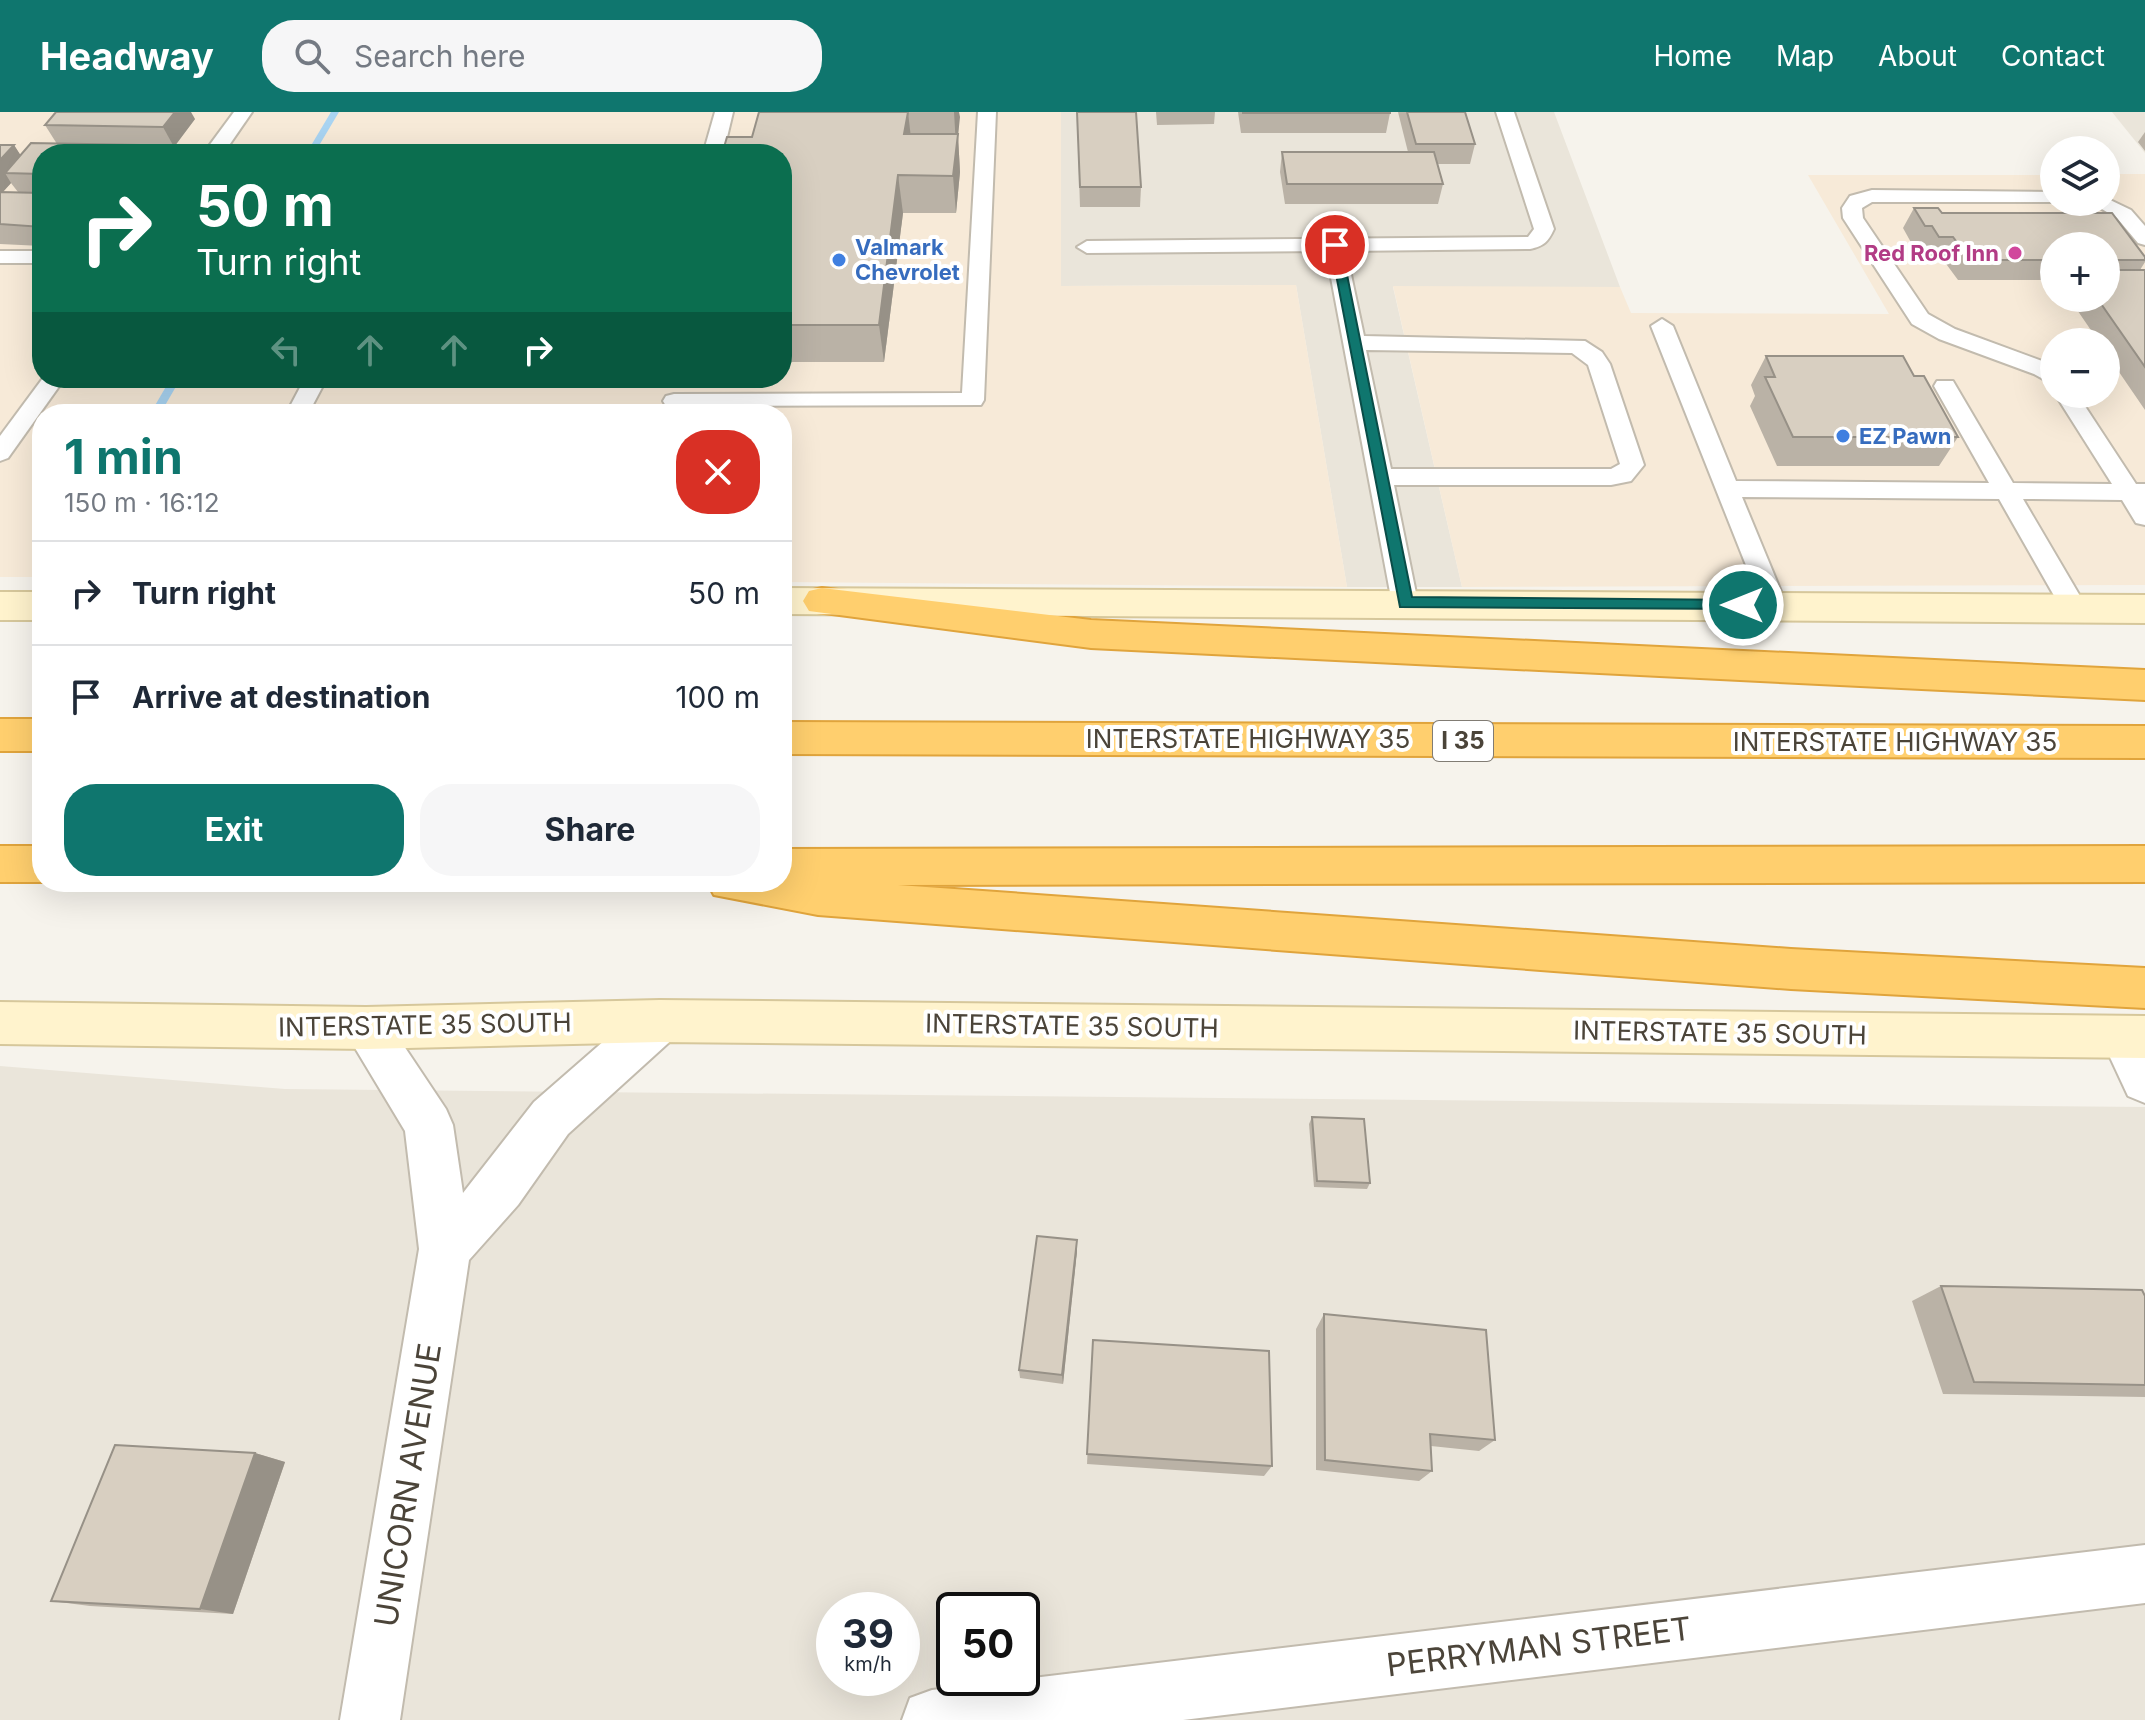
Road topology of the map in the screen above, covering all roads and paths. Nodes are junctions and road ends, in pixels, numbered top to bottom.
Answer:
1 (243, 112) edge
2 (724, 112) edge
3 (987, 112) edge
4 (1505, 112) edge
5 (220, 144) edge
6 (716, 144) edge
7 (2040, 198) edge
8 (2120, 212) edge
9 (2145, 239) edge
10 (1335, 245) junction
11 (1087, 247) dead end
12 (0, 257) edge
13 (32, 257) edge
14 (1662, 326) dead end
15 (1354, 343) junction
16 (2040, 368) edge
17 (1945, 386) dead end
18 (792, 405) edge
19 (2076, 408) edge
20 (32, 409) edge
21 (0, 453) edge
22 (1381, 477) junction
23 (1727, 489) junction
24 (2006, 491) junction
25 (2137, 492) edge
26 (2145, 517) edge
27 (792, 601) edge
28 (822, 601) junction
29 (1405, 603) junction
30 (0, 606) edge
31 (32, 606) edge
32 (1774, 606) junction
33 (2074, 608) junction
34 (2145, 609) edge
35 (2145, 685) edge
36 (0, 735) edge
37 (32, 735) edge
38 (792, 738) edge
39 (2145, 742) edge
40 (0, 864) edge
41 (32, 864) edge
42 (2145, 864) edge
43 (792, 867) edge
44 (788, 892) edge
45 (2145, 988) edge
46 (660, 1021) junction
47 (0, 1023) edge
48 (366, 1028) junction
49 (2135, 1038) edge
50 (2145, 1081) edge
51 (445, 1249) junction
52 (2145, 1574) edge
53 (370, 1720) edge
54 (932, 1720) edge

1 - 5 lane
2 - 6 lane
3 - 18 lane
4 - 10 lane
7 - 16 lane
8 - 9 lane
10 - 11 lane
10 - 15 lane
12 - 13 lane
14 - 23 lane
15 - 22 lane
15 - 22 lane
17 - 24 lane
19 - 25 lane
20 - 21 lane
22 - 29 lane
23 - 24 lane
23 - 32 lane
24 - 25 lane
24 - 33 lane
25 - 26 lane
27 - 28 main road
28 - 29 main road
28 - 35 highway
29 - 32 main road
30 - 31 main road
32 - 33 main road
33 - 34 main road
36 - 37 highway
38 - 39 highway, INTERSTATE HIGHWAY 35 / I 35
40 - 41 highway
42 - 43 highway
44 - 45 highway
46 - 48 main road, INTERSTATE 35 SOUTH
46 - 49 main road, INTERSTATE 35 SOUTH
46 - 51 street
47 - 48 main road, INTERSTATE 35 SOUTH
48 - 51 street, UNICORN AVENUE
49 - 50 street
51 - 53 street, UNICORN AVENUE
52 - 54 street, PERRYMAN STREET

